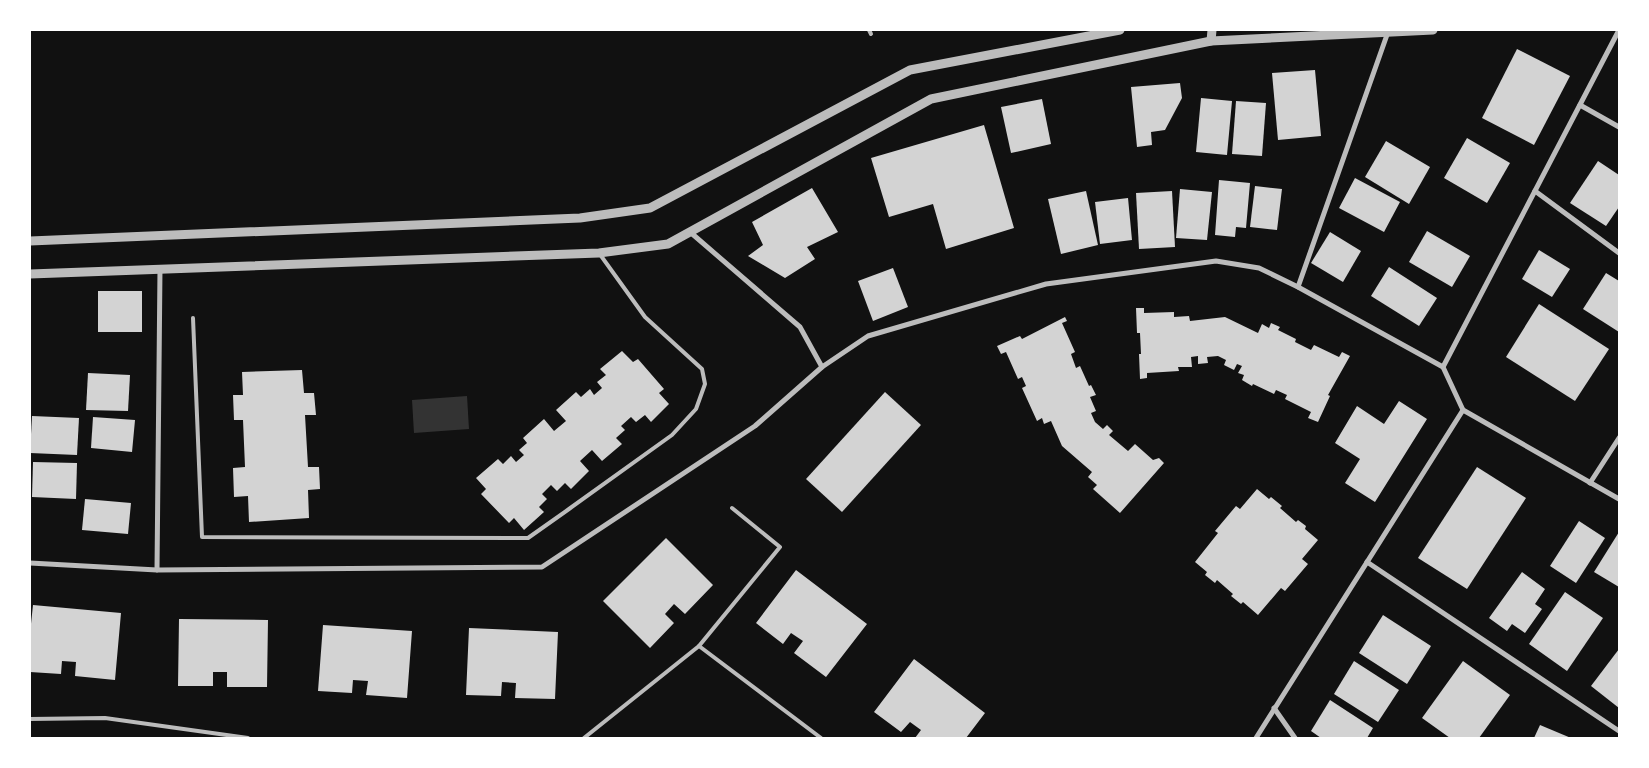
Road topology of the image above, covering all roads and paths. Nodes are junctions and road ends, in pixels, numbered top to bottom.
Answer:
1 (1120, 30) edge
2 (1212, 30) edge
3 (1433, 30) edge
4 (1619, 30) edge
5 (1388, 32) junction
6 (1211, 41) junction
7 (1580, 105) junction
8 (1619, 127) edge
9 (1535, 191) junction
10 (690, 232) junction
11 (30, 241) edge
12 (599, 253) junction
13 (1619, 253) edge
14 (160, 269) junction
15 (30, 274) edge
16 (1298, 287) junction
17 (193, 318) dead end
18 (822, 367) junction
19 (1444, 367) junction
20 (1463, 410) junction
21 (1619, 438) edge
22 (1590, 483) junction
23 (1619, 500) edge
24 (732, 508) dead end
25 (1367, 562) junction
26 (30, 563) edge
27 (156, 570) junction
28 (699, 646) junction
29 (1274, 708) junction
30 (30, 719) edge
31 (1619, 730) edge
32 (248, 738) edge
33 (584, 738) edge
34 (821, 738) edge
35 (1256, 738) edge
36 (1295, 738) edge

1 - 11 street
2 - 6 street
3 - 5 street
4 - 7 street
5 - 6 street
5 - 16 street
6 - 10 street
7 - 8 street
7 - 9 street
9 - 13 street
9 - 19 street
10 - 12 street
10 - 18 street
12 - 14 street
12 - 17 lane
14 - 15 street
14 - 27 street
16 - 18 street
16 - 19 street
18 - 27 street
19 - 20 street
20 - 22 street
20 - 25 street
21 - 22 street
22 - 23 street
24 - 28 lane
25 - 29 street
25 - 31 street
26 - 27 street
28 - 33 lane
28 - 34 lane
29 - 35 street
29 - 36 street
30 - 32 lane

